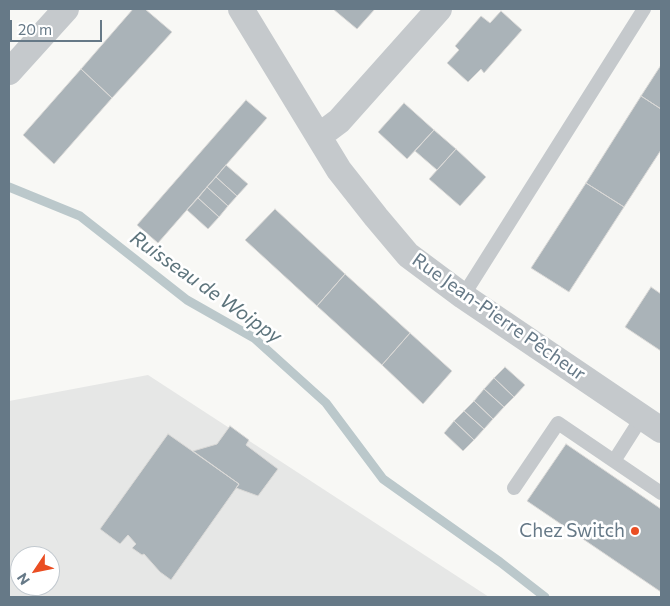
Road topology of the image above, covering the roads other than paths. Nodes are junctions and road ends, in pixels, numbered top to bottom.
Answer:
1 (66, 9) edge
2 (241, 9) edge
3 (440, 9) edge
4 (644, 9) edge
5 (9, 72) edge
6 (319, 136) junction
7 (463, 296) junction
8 (652, 424) edge
9 (614, 461) junction
10 (514, 488) dead end
11 (661, 493) edge

1 - 5 street
2 - 6 street, Rue Jean-Pierre Pêcheur
3 - 6 street
4 - 7 lane
6 - 7 street, Rue Jean-Pierre Pêcheur
7 - 8 street, Rue Jean-Pierre Pêcheur
8 - 9 lane
9 - 10 lane
9 - 11 lane

